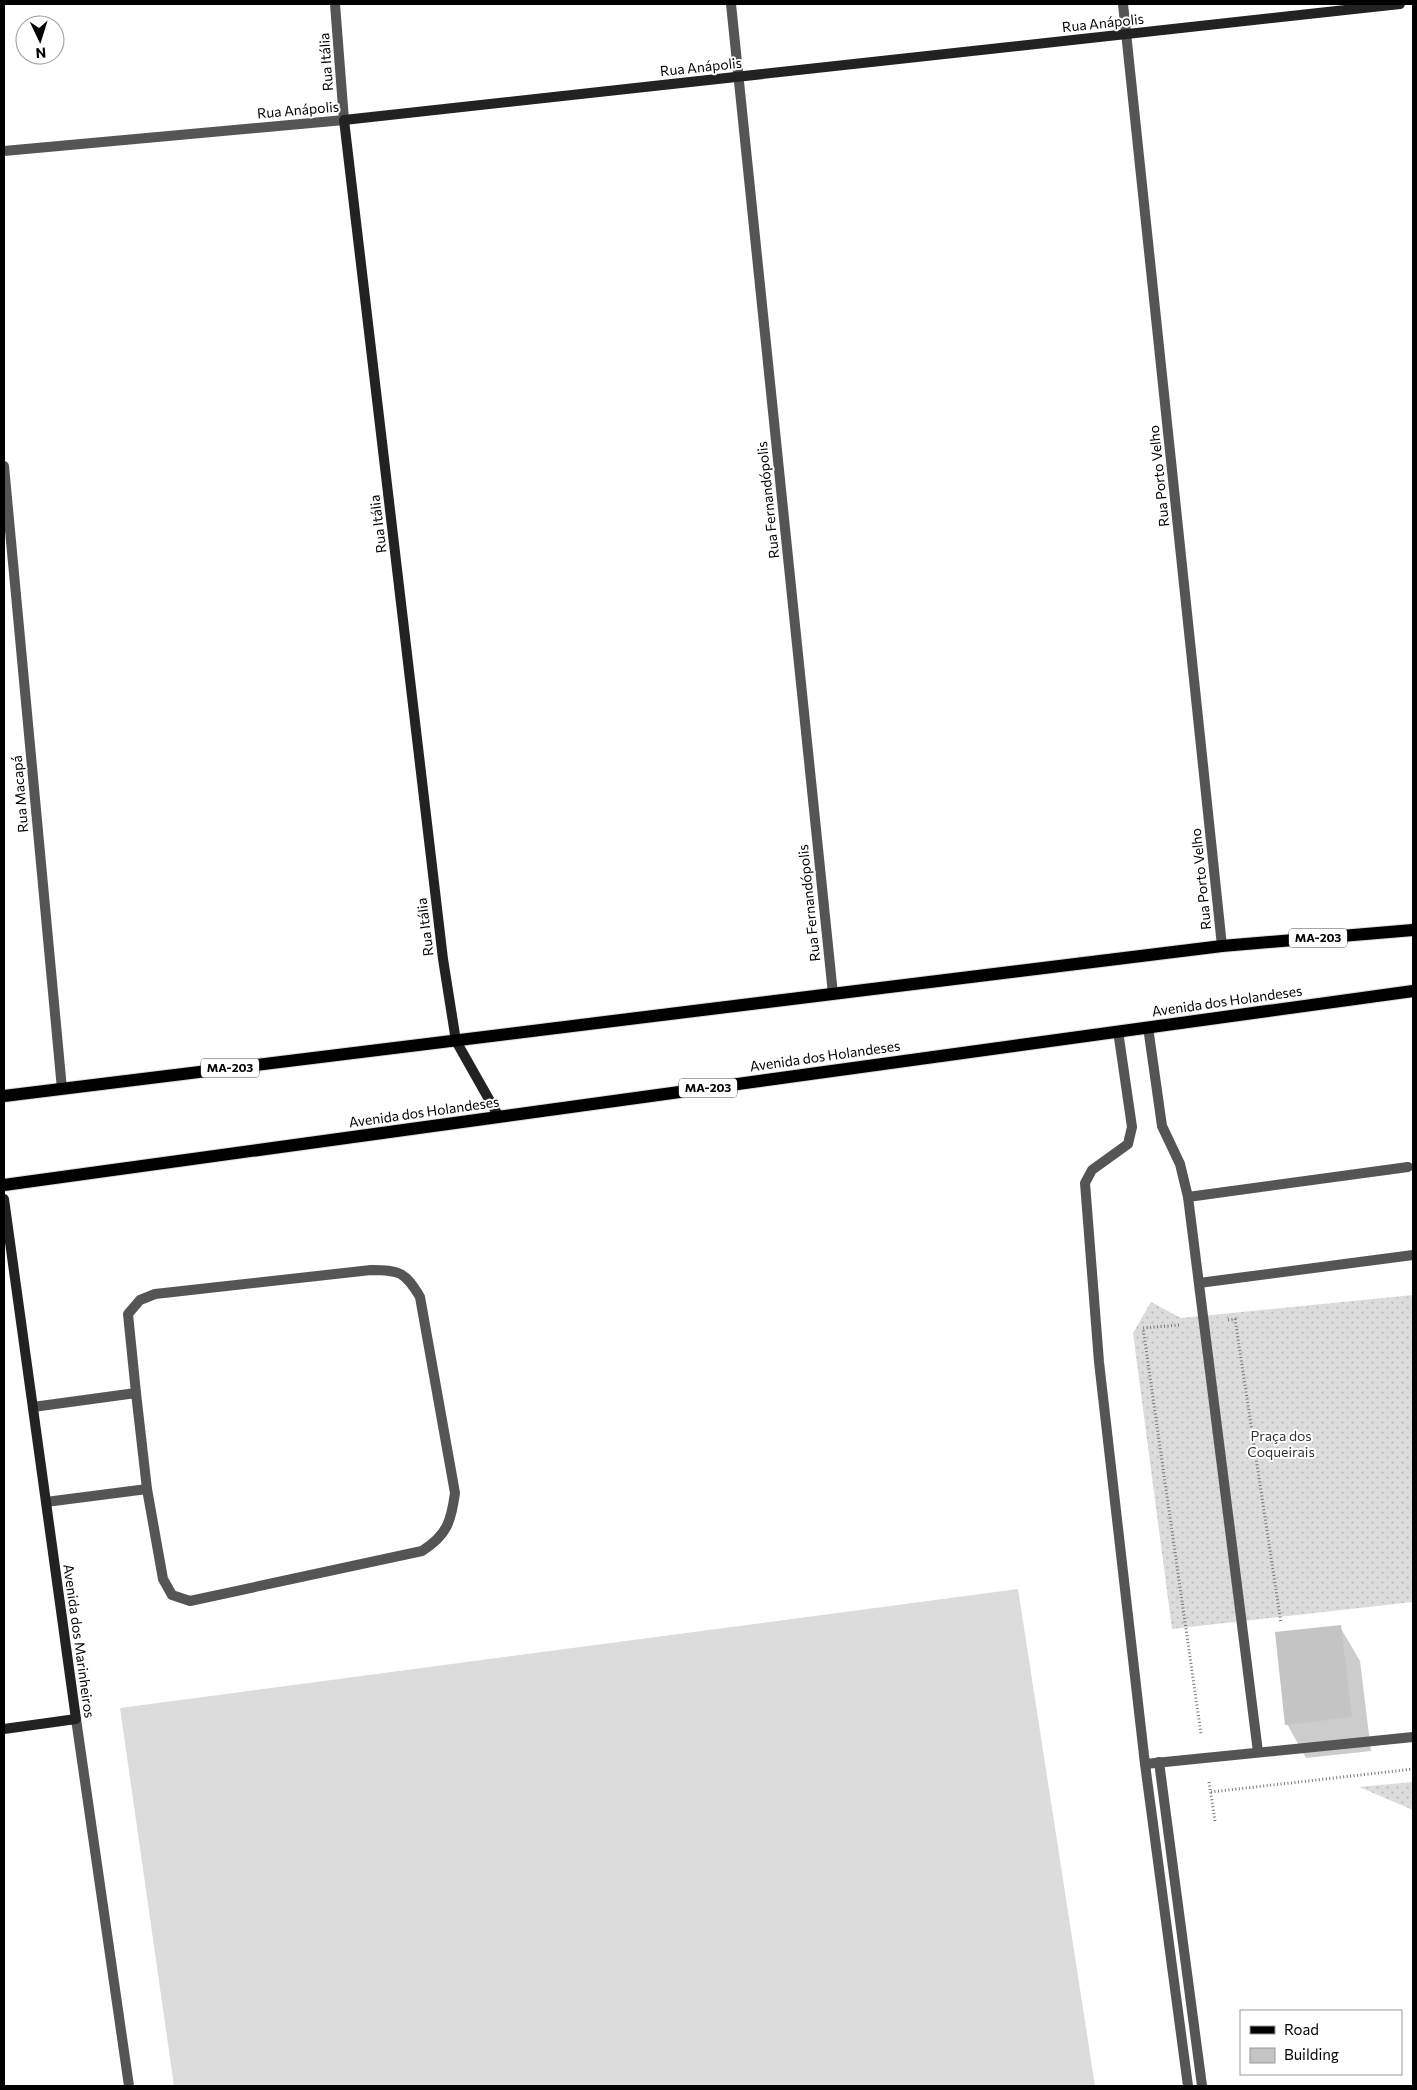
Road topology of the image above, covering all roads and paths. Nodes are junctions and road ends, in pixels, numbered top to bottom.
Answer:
1 (335, 4) edge
2 (731, 4) edge
3 (1123, 4) edge
4 (1400, 4) edge
5 (1126, 34) junction
6 (738, 77) junction
7 (344, 120) junction
8 (4, 151) edge
9 (4, 466) edge
10 (1413, 930) edge
11 (1222, 946) junction
12 (1413, 990) edge
13 (833, 994) junction
14 (1148, 1027) junction
15 (1118, 1031) junction
16 (456, 1041) junction
17 (62, 1089) junction
18 (4, 1096) edge
19 (498, 1117) junction
20 (1408, 1167) dead end
21 (4, 1185) edge
22 (1188, 1197) junction
23 (4, 1199) edge
24 (1413, 1255) edge
25 (1199, 1283) junction
26 (1235, 1319) dead end
27 (1144, 1336) dead end
28 (136, 1393) junction
29 (33, 1407) junction
30 (147, 1489) junction
31 (46, 1502) junction
32 (1281, 1623) dead end
33 (76, 1719) junction
34 (4, 1730) edge
35 (1413, 1737) edge
36 (1258, 1752) junction
37 (1205, 1757) junction
38 (1160, 1762) junction
39 (1145, 1764) junction
40 (1413, 1769) edge
41 (1211, 1792) junction
42 (1215, 1821) dead end
43 (129, 2086) edge
44 (1188, 2086) edge
45 (1202, 2086) edge

1 - 7 street, Rua Itália
2 - 6 street, Rua Fernandópolis
3 - 5 street, Rua Porto Velho
4 - 5 street, Rua Anápolis
5 - 6 street, Rua Anápolis
5 - 11 street, Rua Porto Velho
6 - 7 street, Rua Anápolis
6 - 13 street, Rua Fernandópolis
7 - 8 street, Rua Anápolis
7 - 16 street, Rua Itália
9 - 17 street, Rua Macapá
10 - 11 main road, MA-203
11 - 13 main road, MA-203
12 - 14 main road, Avenida dos Holandeses / MA-203
13 - 16 main road, MA-203
14 - 15 main road, Avenida dos Holandeses / MA-203
14 - 22 street
15 - 19 main road, Avenida dos Holandeses / MA-203
15 - 39 street
16 - 17 main road, MA-203
16 - 19 street, Rua Itália
17 - 18 main road, MA-203
19 - 21 main road, Avenida dos Holandeses / MA-203
20 - 22 street
22 - 25 street
23 - 29 street, Avenida dos Marinheiros
24 - 25 street
25 - 36 street
26 - 32 path
27 - 37 path
28 - 29 street
28 - 30 street
28 - 30 street
29 - 31 street, Avenida dos Marinheiros
30 - 31 street
31 - 33 street, Avenida dos Marinheiros
33 - 34 street
33 - 43 street, Avenida dos Marinheiros
35 - 36 street
36 - 37 street
37 - 38 street
37 - 41 path
38 - 39 street
38 - 45 street
39 - 44 street
40 - 41 path
41 - 42 path

